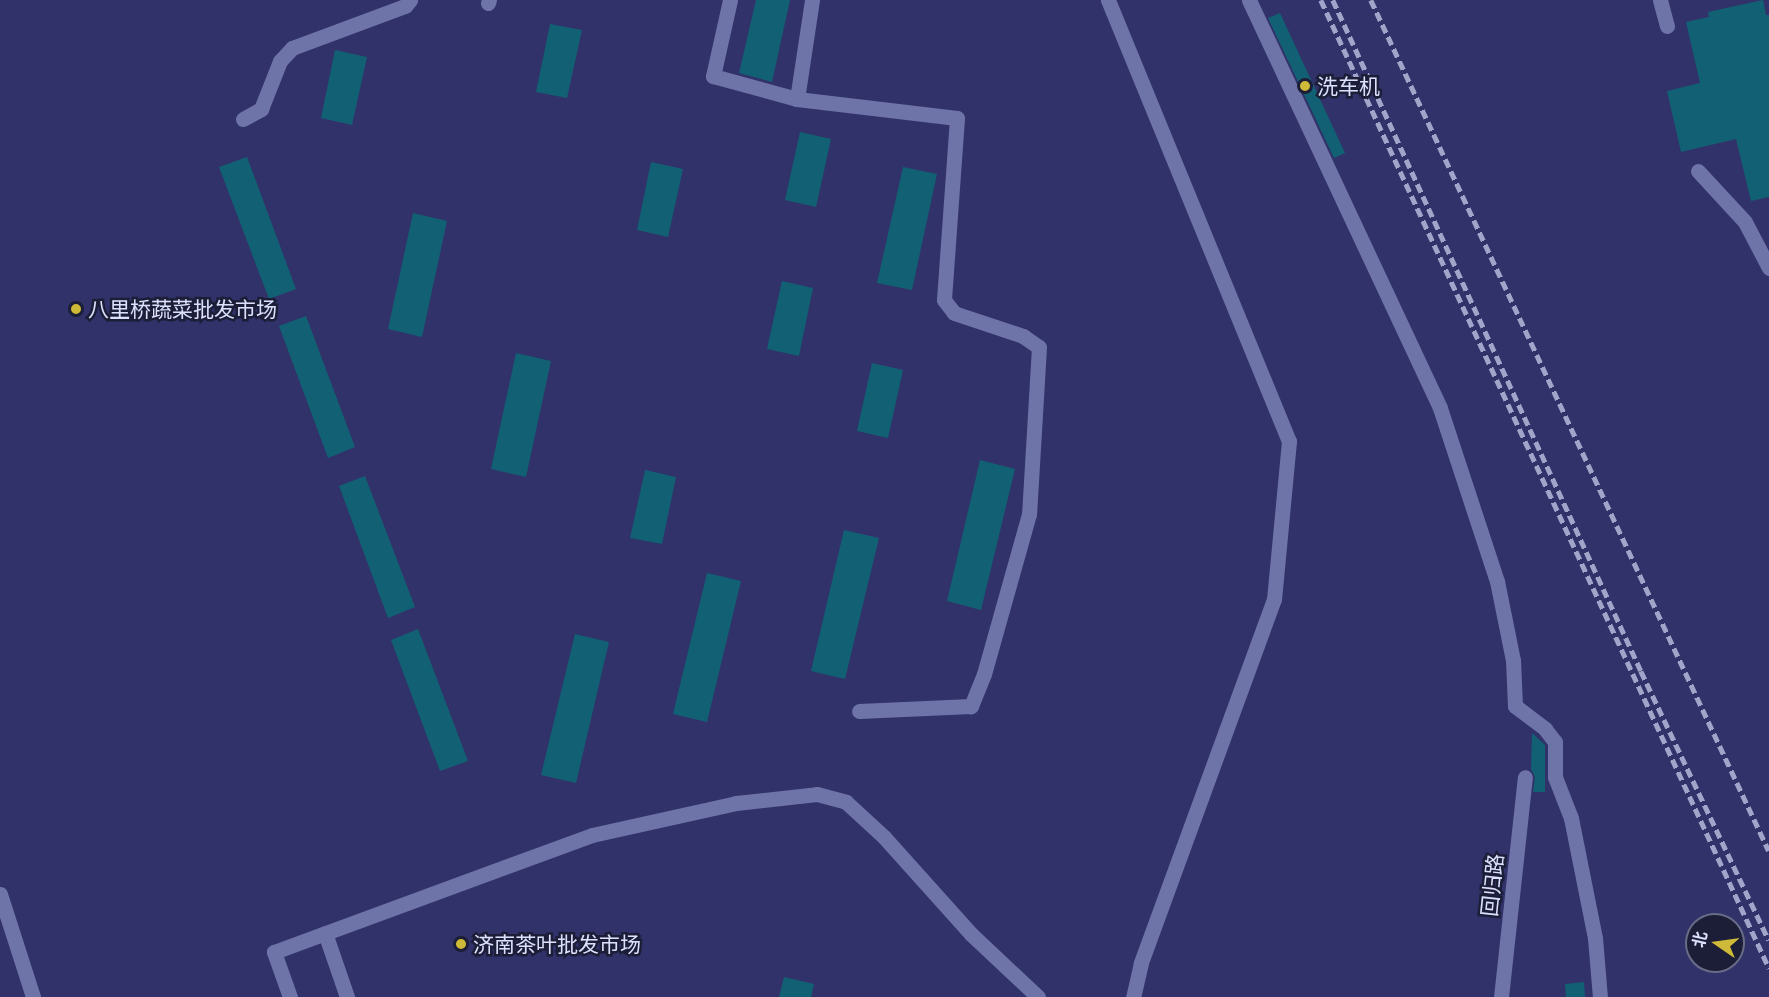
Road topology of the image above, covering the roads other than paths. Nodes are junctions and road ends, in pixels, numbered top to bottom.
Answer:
1 (410, 0) edge
2 (730, 0) edge
3 (812, 0) edge
4 (1108, 0) edge
5 (1249, 0) edge
6 (1660, 0) edge
7 (1667, 26) dead end
8 (797, 99) junction
9 (243, 119) dead end
10 (1698, 171) dead end
11 (1769, 268) edge
12 (859, 711) dead end
13 (1526, 777) dead end
14 (0, 894) edge
15 (325, 933) junction
16 (33, 997) edge
17 (290, 997) edge
18 (347, 997) edge
19 (1038, 997) edge
20 (1133, 997) edge
21 (1501, 997) edge
22 (1600, 997) edge

1 - 9 street
2 - 8 street
3 - 8 street
4 - 20 street
5 - 22 street
6 - 7 street
8 - 12 street
10 - 11 street
13 - 21 street, 回归路
14 - 16 street
15 - 17 street
15 - 18 street
15 - 19 street

